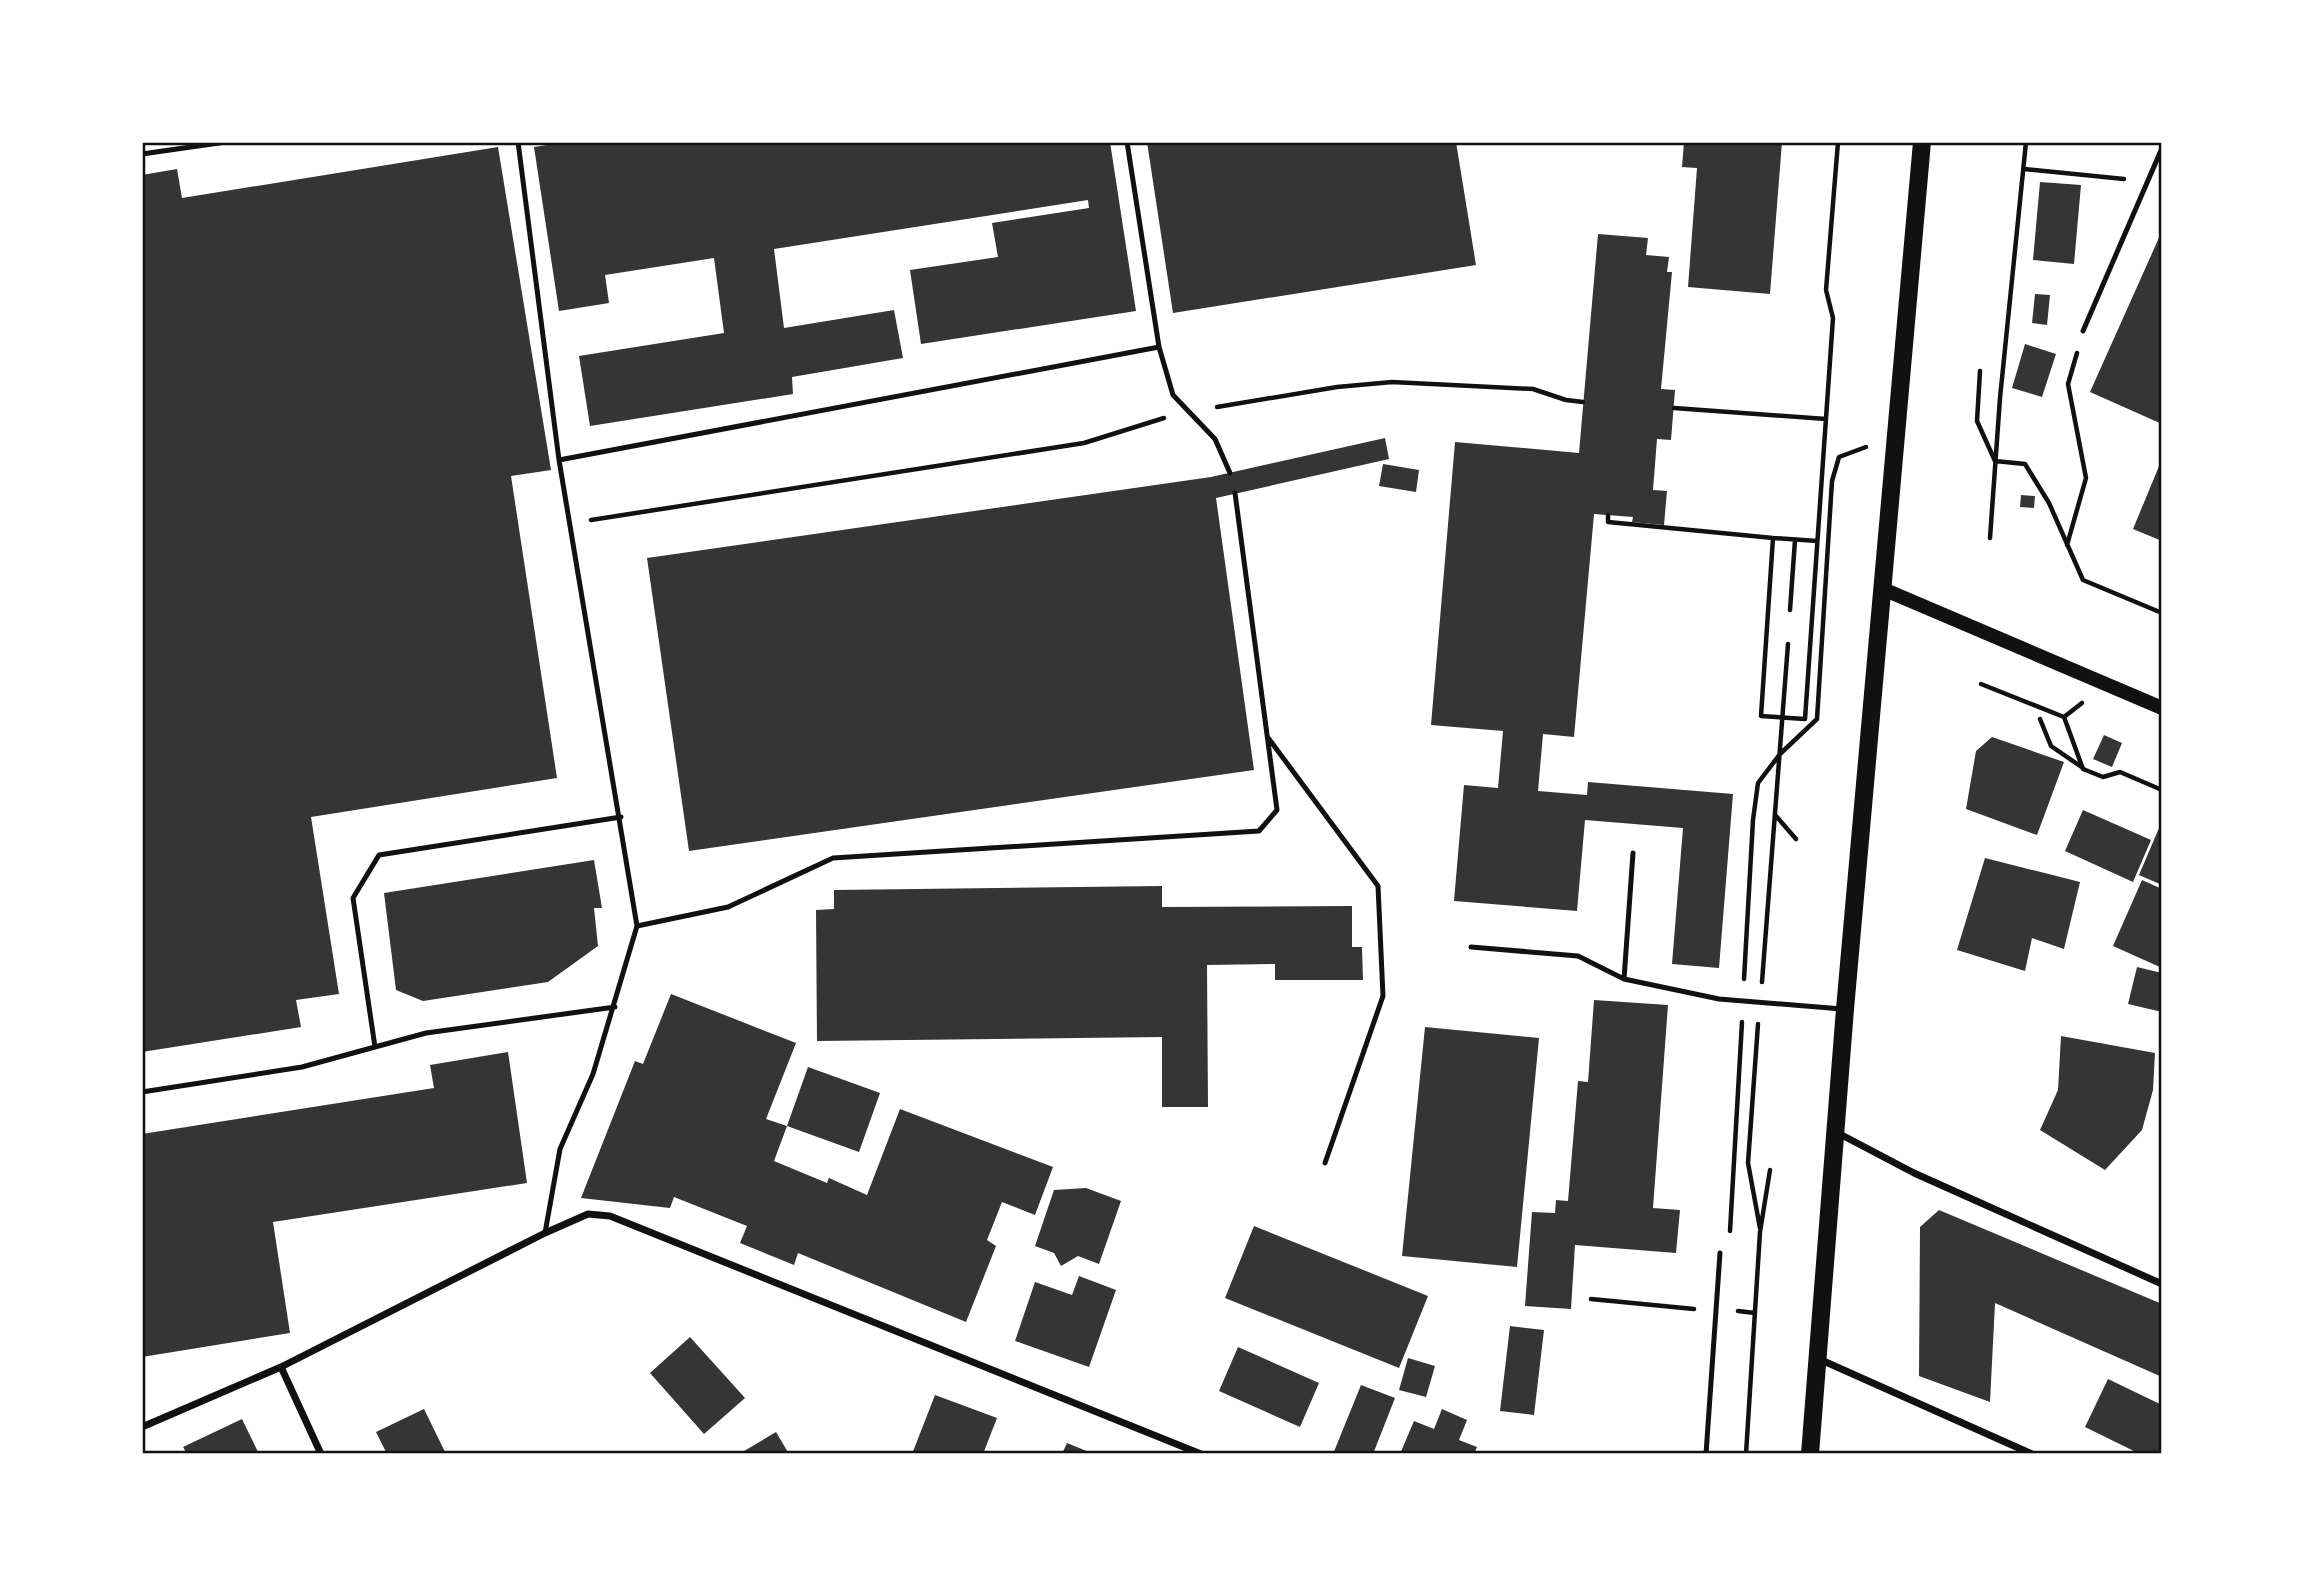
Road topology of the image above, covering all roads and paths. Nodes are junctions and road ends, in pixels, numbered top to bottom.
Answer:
1 (226, 142) edge
2 (518, 142) edge
3 (1127, 142) edge
4 (1838, 142) edge
5 (1923, 142) edge
6 (2026, 142) edge
7 (2162, 148) edge
8 (142, 154) edge
9 (2024, 169) junction
10 (2148, 181) junction
11 (2082, 331) joint
12 (1159, 347) junction
13 (1980, 371) dead end
14 (1583, 402) dead end
15 (1674, 408) dead end
16 (1187, 410) junction
17 (1826, 419) junction
18 (1897, 434) junction
19 (559, 460) junction
20 (1995, 461) junction
21 (1230, 473) dead end
22 (1235, 493) dead end
23 (1608, 515) dead end
24 (569, 523) junction
25 (1773, 538) junction
26 (1990, 538) dead end
27 (1795, 540) junction
28 (1817, 541) junction
29 (2067, 546) junction
30 (1883, 589) junction
31 (1790, 610) dead end
32 (2162, 613) edge
33 (1788, 644) dead end
34 (1981, 684) dead end
35 (2162, 708) edge
36 (1782, 718) junction
37 (2040, 719) dead end
38 (1268, 738) junction
39 (1780, 754) junction
40 (2084, 769) junction
41 (2162, 790) edge
42 (1775, 815) junction
43 (621, 817) junction
44 (1796, 839) dead end
45 (1633, 853) dead end
46 (637, 926) junction
47 (1471, 947) dead end
48 (1763, 971) dead end
49 (1624, 979) junction
50 (1743, 1001) junction
51 (615, 1007) junction
52 (1845, 1009) junction
53 (1759, 1022) dead end
54 (375, 1047) junction
55 (142, 1092) edge
56 (1835, 1132) junction
57 (1325, 1163) dead end
58 (1770, 1170) dead end
59 (1730, 1231) dead end
60 (1760, 1232) junction
61 (545, 1233) junction
62 (1720, 1253) dead end
63 (2162, 1284) edge
64 (1591, 1299) dead end
65 (1689, 1308) dead end
66 (1817, 1359) junction
67 (281, 1367) junction
68 (142, 1427) edge
69 (321, 1454) edge
70 (1201, 1454) edge
71 (1706, 1454) edge
72 (1746, 1454) edge
73 (1810, 1454) edge
74 (2032, 1454) edge

1 - 8 lane
2 - 19 lane
3 - 12 lane
4 - 17 path
5 - 18 main road
6 - 9 path
7 - 10 lane
9 - 10 path
9 - 20 path
10 - 11 lane
11 - 29 path
12 - 16 lane
12 - 19 lane
13 - 20 path
14 - 16 path
15 - 17 path
16 - 21 lane
16 - 24 path
17 - 28 path
18 - 30 main road
18 - 39 path
19 - 24 lane
20 - 26 path
20 - 29 path
22 - 38 lane
23 - 25 path
24 - 43 lane
25 - 27 path
25 - 36 path
27 - 28 path
27 - 31 path
28 - 36 path
29 - 32 path
30 - 35 main road
30 - 52 main road
33 - 36 path
34 - 40 path
36 - 39 path
37 - 40 path
38 - 46 lane
38 - 57 lane
39 - 42 path
39 - 50 path
40 - 41 path
42 - 44 path
42 - 48 path
43 - 46 lane
43 - 54 lane
45 - 49 lane
46 - 51 lane
47 - 49 lane
49 - 50 lane
50 - 52 lane
50 - 59 path
51 - 54 lane
51 - 61 lane
52 - 56 main road
53 - 60 path
54 - 55 lane
56 - 63 street
56 - 66 main road
58 - 60 path
60 - 72 path
61 - 67 street
61 - 70 street
62 - 71 lane
64 - 65 path
66 - 73 main road
66 - 74 street
67 - 68 street
67 - 69 street

